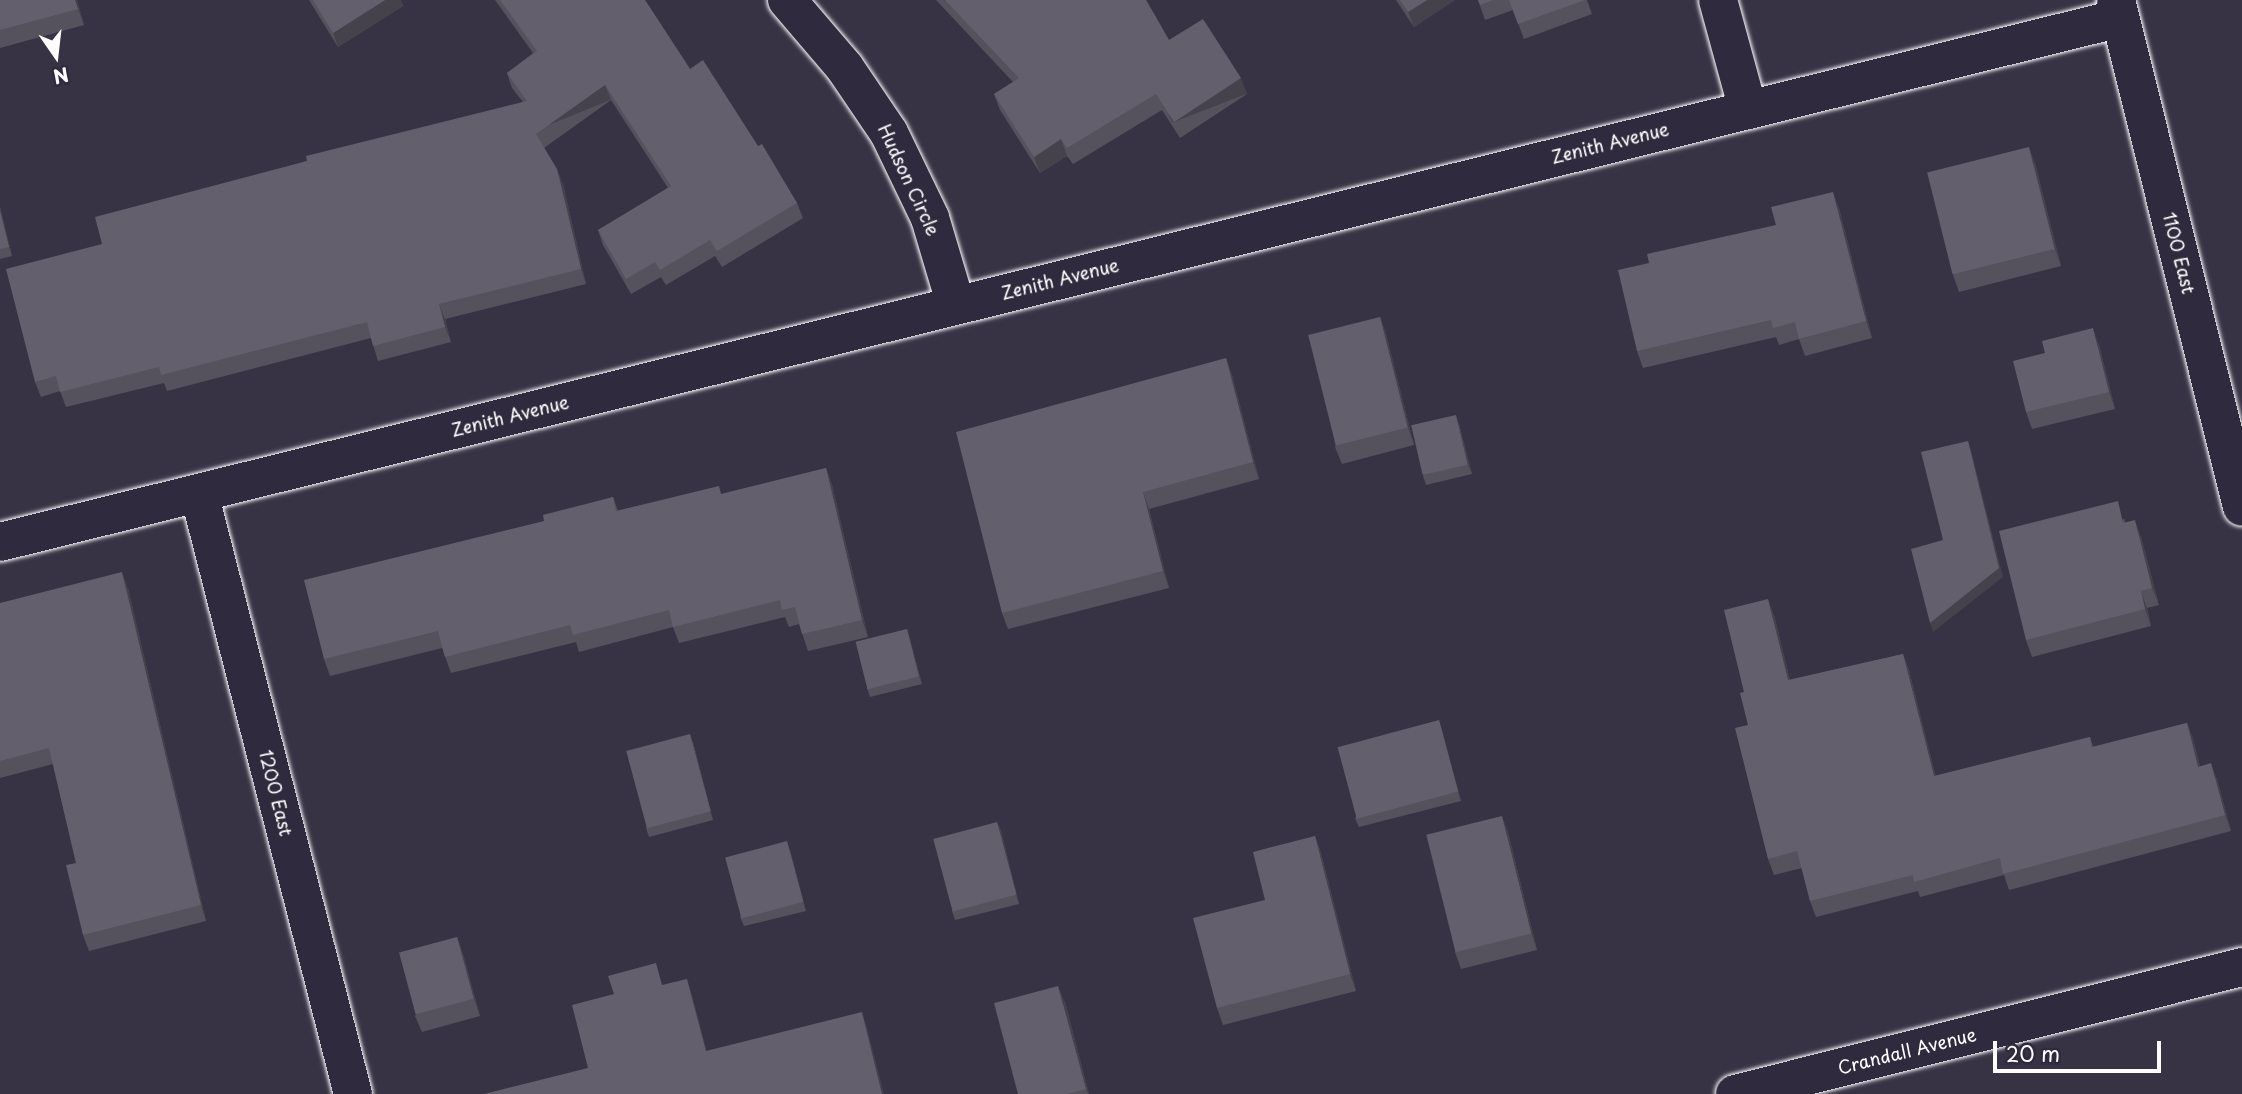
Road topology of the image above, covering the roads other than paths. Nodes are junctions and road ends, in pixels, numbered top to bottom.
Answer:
1 (788, 0) edge
2 (1718, 0) edge
3 (2118, 9) edge
4 (1748, 110) junction
5 (956, 305) junction
6 (200, 493) junction
7 (2242, 507) edge
8 (0, 542) edge
9 (2242, 967) edge
10 (353, 1094) edge
11 (1735, 1094) edge

1 - 5 street, Hudson Circle
2 - 4 street
3 - 4 street, Zenith Avenue
3 - 7 street, 1100 East
4 - 5 street, Zenith Avenue
5 - 6 street, Zenith Avenue
6 - 8 street, Zenith Avenue
6 - 10 street, 1200 East
9 - 11 street, Crandall Avenue

